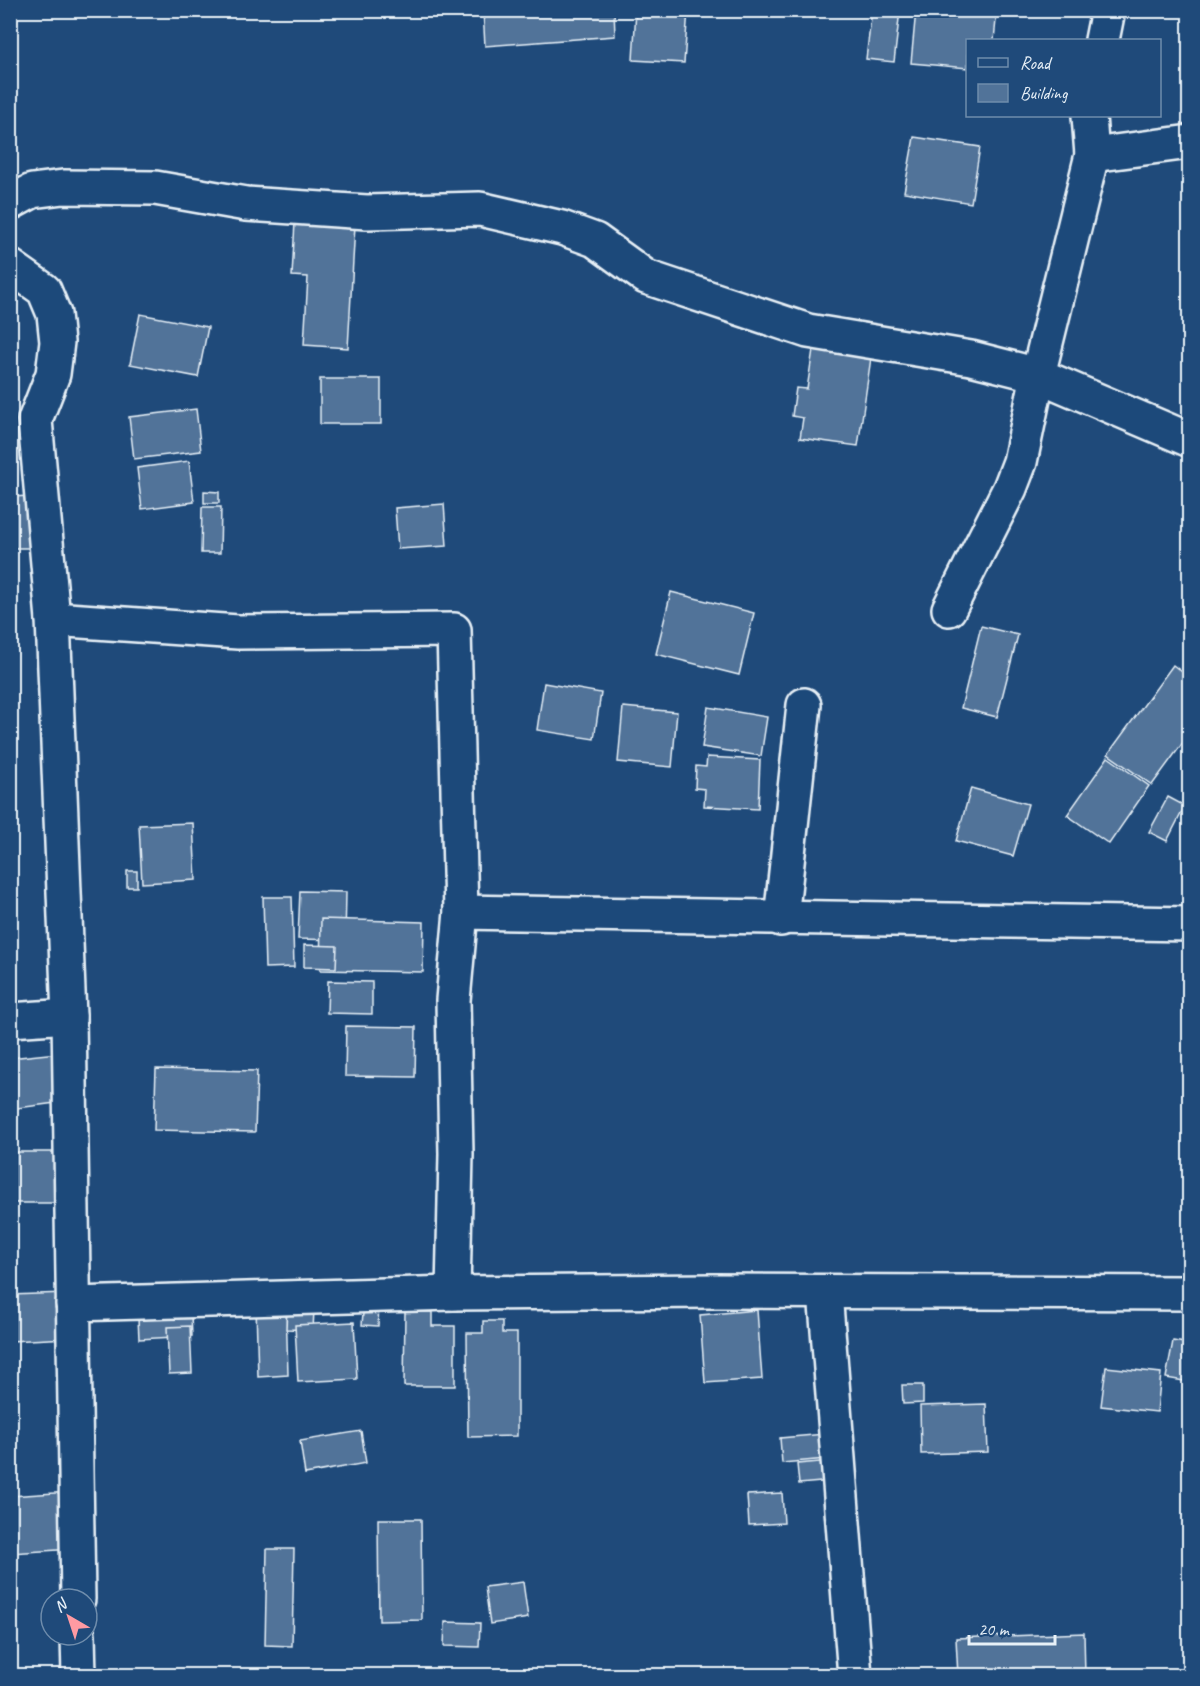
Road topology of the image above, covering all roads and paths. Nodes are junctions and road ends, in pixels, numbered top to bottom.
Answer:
1 (1108, 10) edge
2 (1102, 39) edge
3 (1089, 117) edge
4 (1190, 142) edge
5 (1092, 155) junction
6 (10, 203) edge
7 (10, 266) edge
8 (1038, 375) junction
9 (22, 420) edge
10 (1190, 440) edge
11 (949, 609) dead end
12 (53, 619) junction
13 (804, 705) dead end
14 (461, 912) junction
15 (781, 918) junction
16 (1190, 924) edge
17 (69, 1016) junction
18 (10, 1020) edge
19 (825, 1292) junction
20 (453, 1293) junction
21 (1190, 1293) edge
22 (73, 1304) junction
23 (78, 1587) edge
24 (78, 1647) edge
25 (79, 1676) edge
26 (855, 1676) edge

1 - 2 street
3 - 5 street
4 - 5 street
5 - 8 street
6 - 8 street
7 - 9 street
8 - 10 street
8 - 11 street
9 - 12 street
12 - 14 street
12 - 17 street
13 - 15 street
14 - 15 street
14 - 20 street
15 - 16 street
17 - 18 street
17 - 22 street
19 - 20 street
19 - 21 street
19 - 26 street
20 - 22 street
22 - 23 street
24 - 25 street

